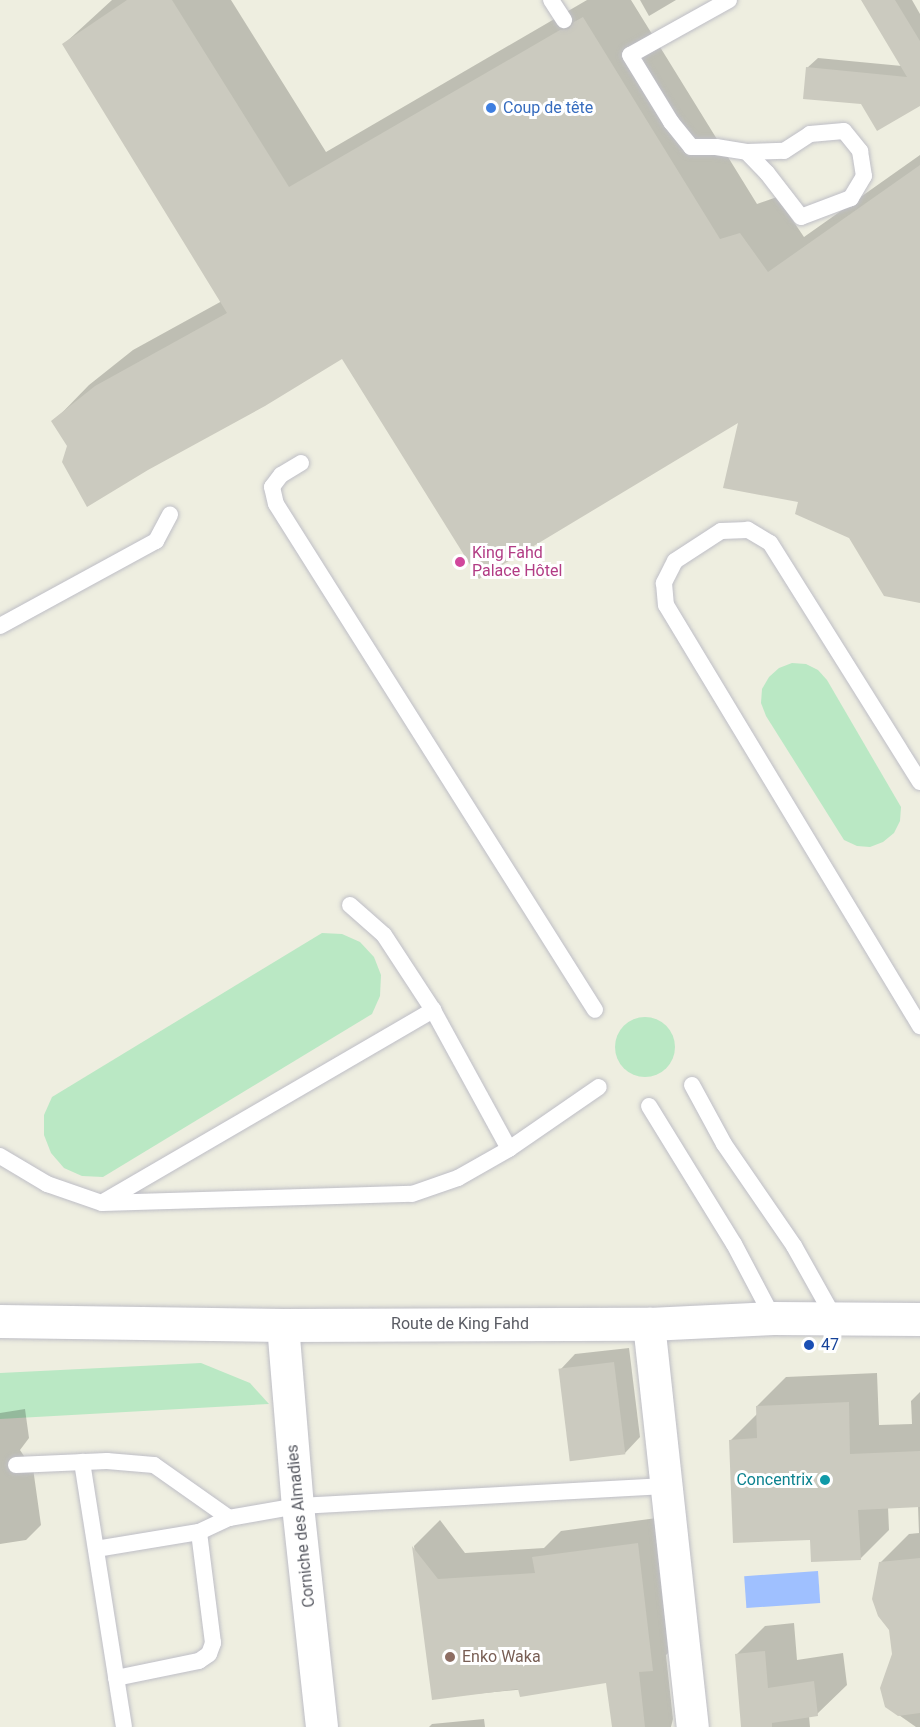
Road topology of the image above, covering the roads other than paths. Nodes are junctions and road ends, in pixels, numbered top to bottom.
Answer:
1 (551, 0) edge
2 (729, 0) edge
3 (564, 20) dead end
4 (747, 152) junction
5 (300, 464) dead end
6 (170, 515) dead end
7 (0, 626) edge
8 (920, 782) edge
9 (350, 905) dead end
10 (433, 1010) junction
11 (595, 1010) dead end
12 (920, 1026) edge
13 (692, 1085) dead end
14 (599, 1086) dead end
15 (649, 1106) dead end
16 (509, 1149) junction
17 (0, 1156) edge
18 (102, 1203) junction
19 (773, 1318) junction
20 (835, 1319) junction
21 (920, 1319) edge
22 (0, 1321) edge
23 (649, 1324) junction
24 (283, 1325) junction
25 (81, 1462) junction
26 (16, 1465) dead end
27 (666, 1486) junction
28 (298, 1506) junction
29 (229, 1518) junction
30 (199, 1532) junction
31 (96, 1549) junction
32 (116, 1678) junction
33 (124, 1727) edge
34 (322, 1727) edge
35 (693, 1727) edge

1 - 3 lane
2 - 4 lane
4 - 4 lane
5 - 11 lane
6 - 7 lane
8 - 12 lane
9 - 10 lane
10 - 16 lane
10 - 18 lane
13 - 20 lane
14 - 16 lane
15 - 19 lane
16 - 18 lane
17 - 18 lane
19 - 20 street, Route de King Fahd
19 - 23 street, Route de King Fahd
20 - 21 street, Route de King Fahd
22 - 24 street, Route de King Fahd
23 - 24 street, Route de King Fahd
23 - 27 street
24 - 28 street, Corniche des Almadies
25 - 26 lane
25 - 29 lane
25 - 31 lane
27 - 28 lane
27 - 35 street
28 - 29 lane
28 - 34 street, Corniche des Almadies
29 - 30 lane
30 - 31 lane
30 - 32 lane
31 - 32 lane
32 - 33 lane

